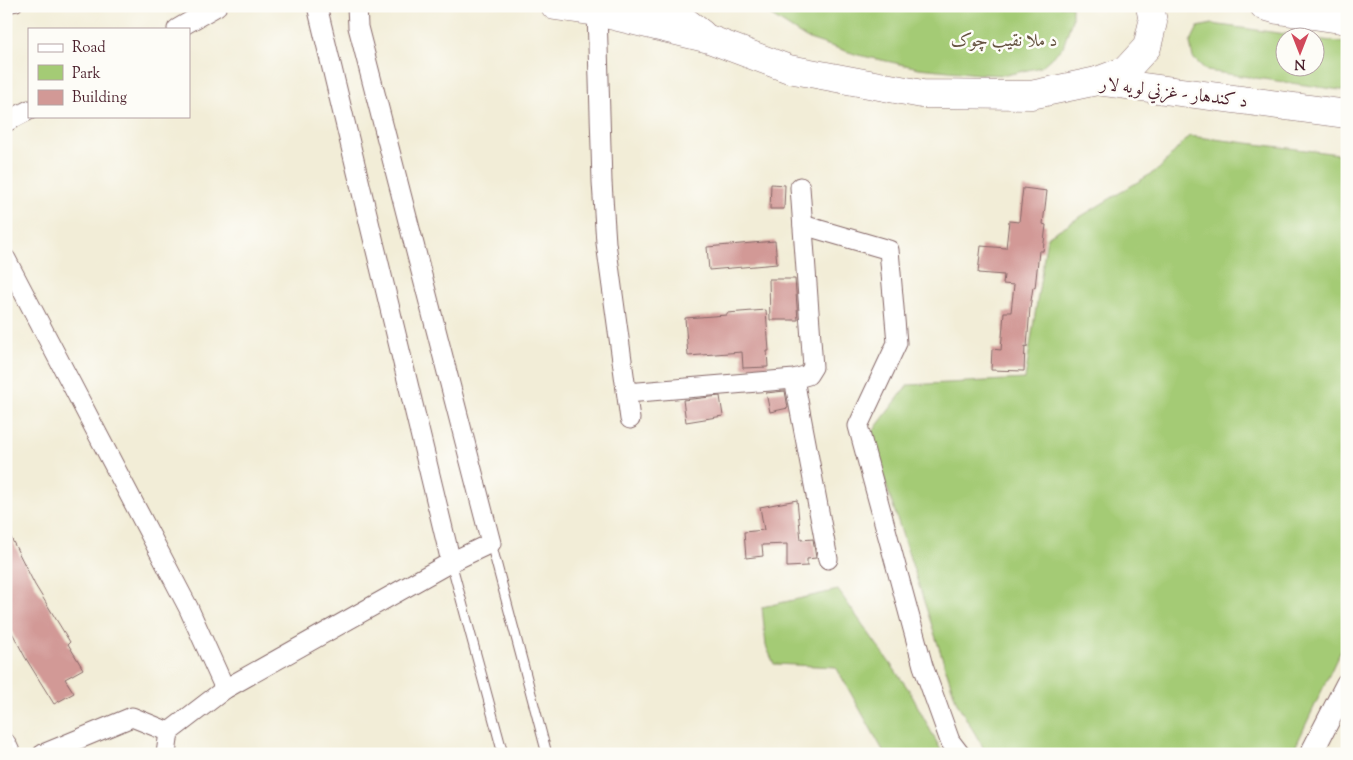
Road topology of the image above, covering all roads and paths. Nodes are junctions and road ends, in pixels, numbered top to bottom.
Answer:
1 (17, 6) edge
2 (217, 6) edge
3 (317, 6) edge
4 (357, 6) edge
5 (554, 6) edge
6 (669, 6) edge
7 (1150, 6) edge
8 (1264, 6) edge
9 (6, 8) edge
10 (597, 12) junction
11 (1347, 20) edge
12 (179, 28) edge
13 (709, 40) junction
14 (1097, 81) junction
15 (28, 111) edge
16 (1347, 114) edge
17 (6, 122) edge
18 (800, 186) dead end
19 (803, 225) junction
20 (6, 259) edge
21 (794, 379) junction
22 (627, 393) junction
23 (630, 419) dead end
24 (491, 543) junction
25 (828, 559) dead end
26 (452, 562) junction
27 (1347, 684) edge
28 (225, 689) junction
29 (169, 732) junction
30 (6, 743) edge
31 (11, 754) edge
32 (43, 754) edge
33 (166, 754) edge
34 (502, 754) edge
35 (547, 754) edge
36 (960, 754) edge
37 (1310, 754) edge

1 - 9 lane
2 - 12 street
3 - 26 street
4 - 24 street
5 - 10 highway, د کندهار - غزني لويه لار
6 - 13 highway, د کندهار - غزني لويه لار
7 - 14 highway
8 - 11 highway
10 - 13 highway, د کندهار - غزني لويه لار
10 - 22 street
13 - 14 highway, د کندهار - غزني لويه لار
14 - 16 highway, د کندهار - غزني لويه لار
15 - 17 street
18 - 19 street
19 - 21 street
19 - 36 street
20 - 28 street
21 - 22 street
21 - 25 street
22 - 23 street
24 - 26 street
24 - 35 lane
26 - 28 street
26 - 34 lane
27 - 37 street
28 - 29 street
29 - 32 street
29 - 33 street
30 - 31 street

